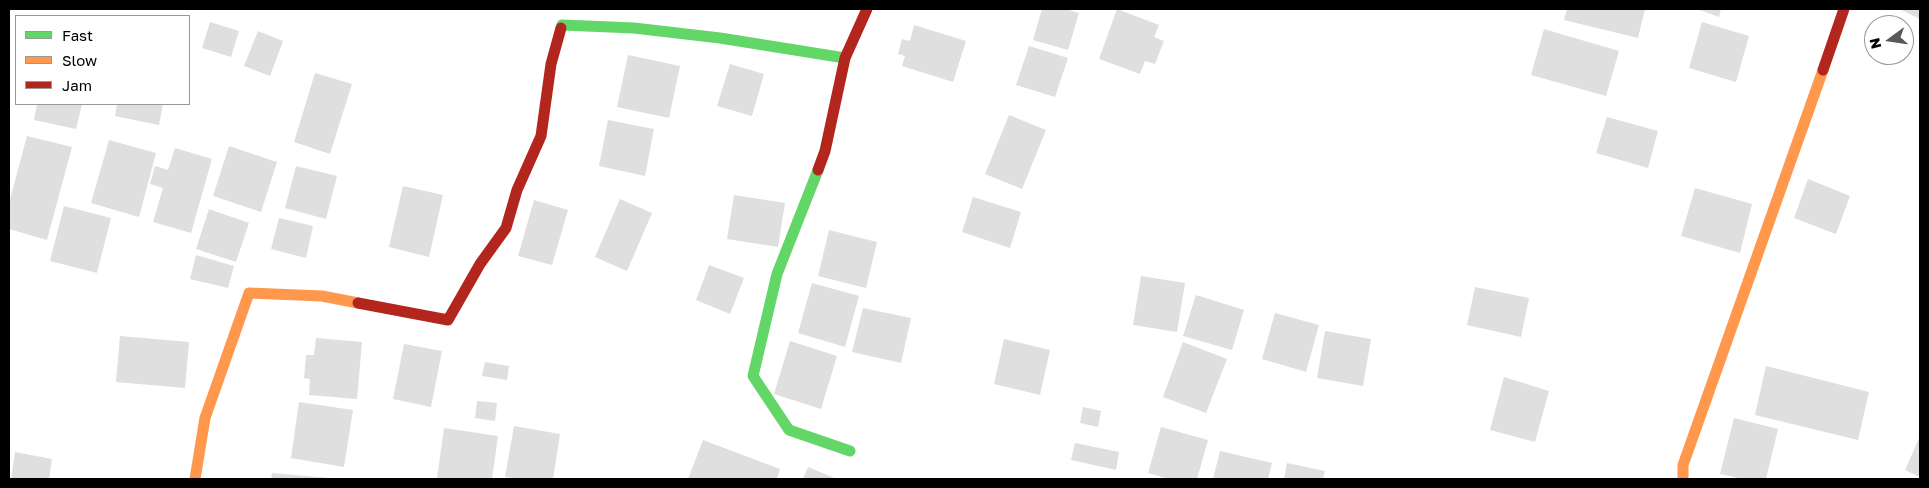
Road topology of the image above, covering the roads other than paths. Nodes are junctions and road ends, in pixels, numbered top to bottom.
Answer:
1 (867, 9) edge
2 (1844, 9) edge
3 (845, 58) junction
4 (850, 451) dead end
5 (195, 479) edge
6 (1683, 479) edge

1 - 3 street
2 - 6 street
3 - 4 street
3 - 5 street

